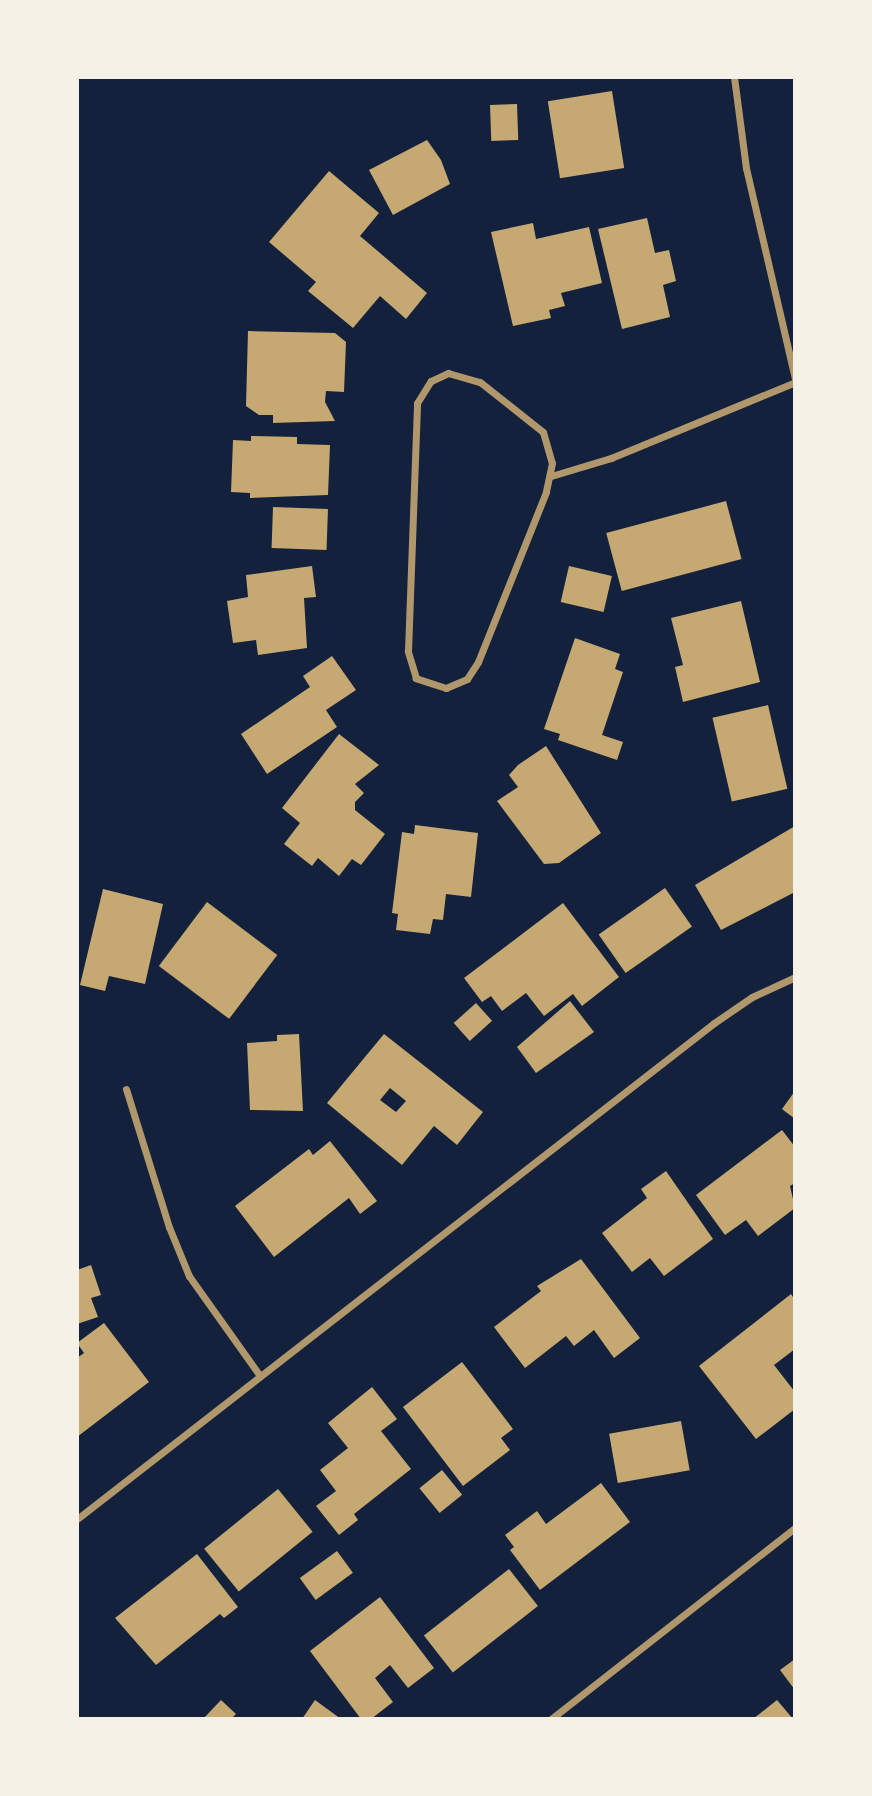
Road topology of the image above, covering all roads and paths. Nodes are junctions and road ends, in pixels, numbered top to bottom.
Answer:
1 (734, 77) edge
2 (795, 380) edge
3 (551, 476) junction
4 (795, 977) edge
5 (126, 1089) dead end
6 (260, 1376) junction
7 (77, 1519) edge
8 (795, 1528) edge
9 (551, 1719) edge

1 - 2 street
2 - 3 street
3 - 3 street
4 - 6 street
5 - 6 street
6 - 7 street
8 - 9 street

